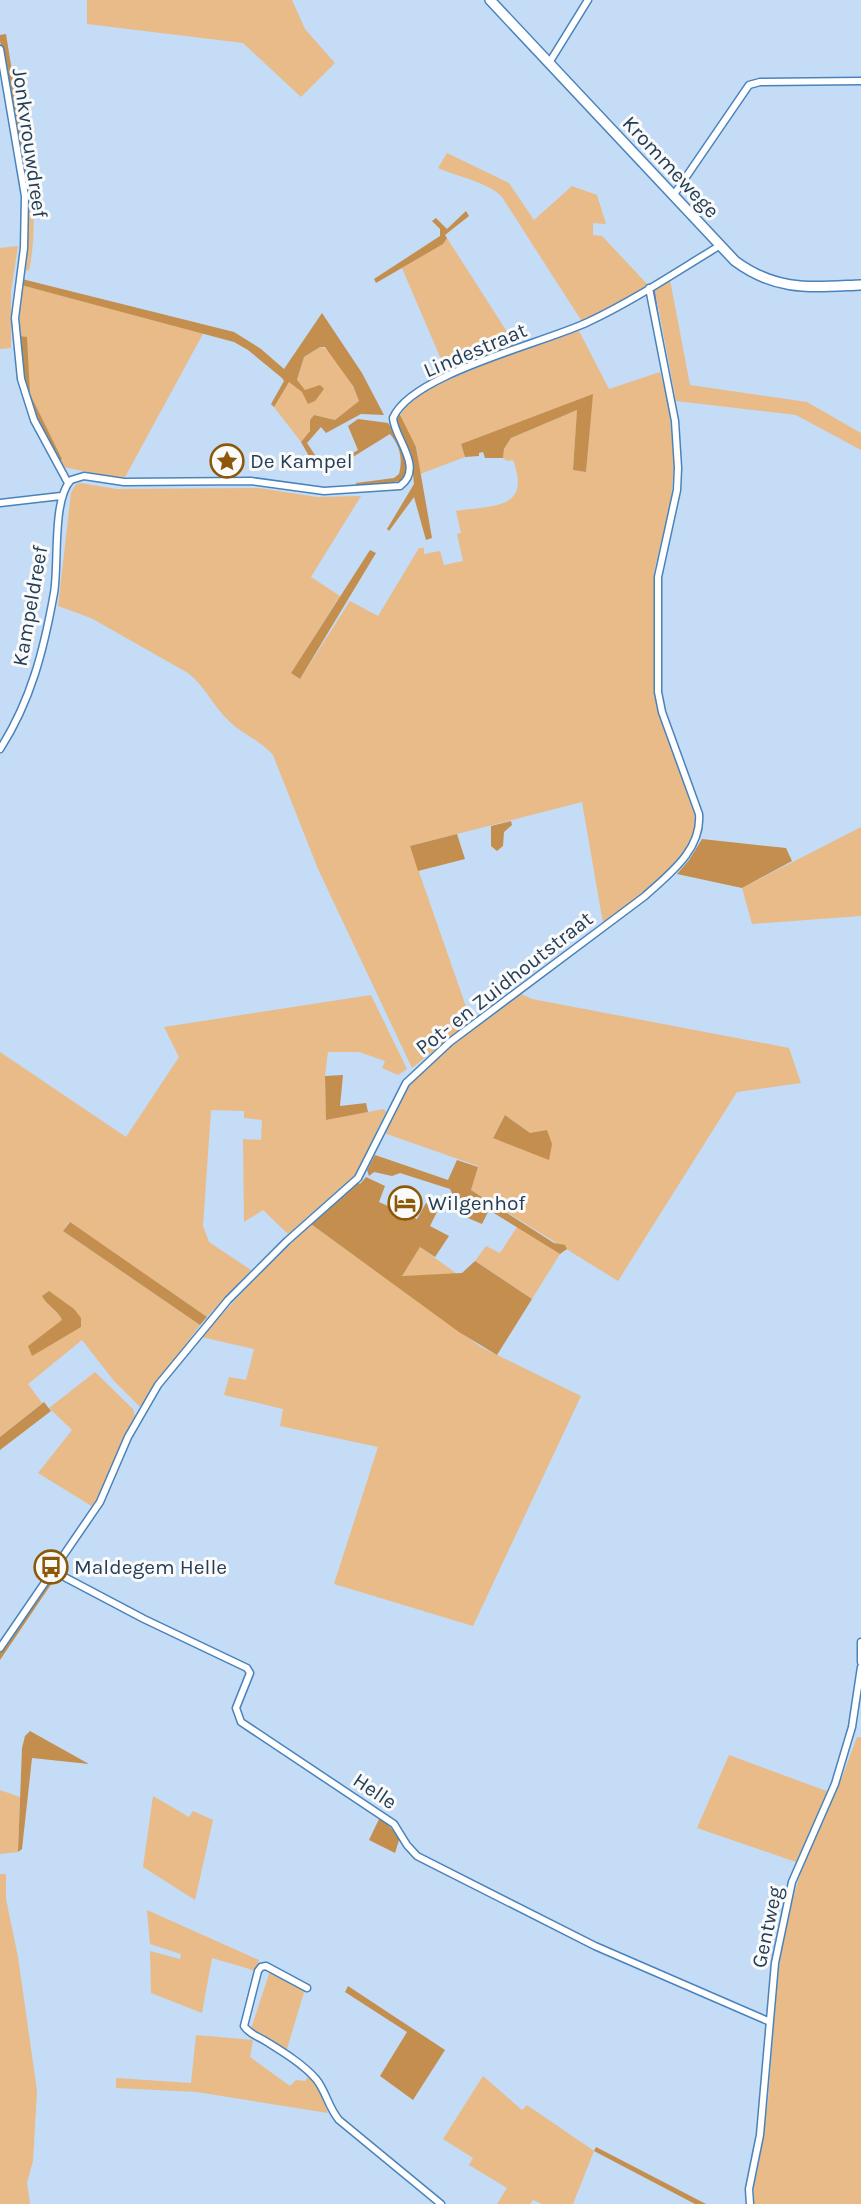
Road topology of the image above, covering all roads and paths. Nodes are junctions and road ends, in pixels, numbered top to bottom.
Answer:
1 (490, 0) edge
2 (588, 0) edge
3 (0, 49) edge
4 (549, 63) junction
5 (861, 81) edge
6 (673, 196) junction
7 (719, 246) junction
8 (861, 285) edge
9 (649, 288) junction
10 (68, 483) junction
11 (61, 496) junction
12 (0, 503) edge
13 (0, 749) edge
14 (53, 1571) junction
15 (861, 1642) edge
16 (0, 1648) edge
17 (861, 1662) edge
18 (861, 1668) edge
19 (307, 1988) dead end
20 (768, 2021) junction
21 (441, 2204) edge
22 (750, 2204) edge

1 - 4 street, Krommewege
2 - 4 street
3 - 10 street, Jonkvrouwdreef
4 - 6 street, Krommewege
5 - 6 street
6 - 7 street, Krommewege
7 - 8 street, Krommewege
7 - 9 street, Lindestraat
9 - 10 street, Lindestraat
9 - 14 street, Pot- en Zuidhoutstraat
10 - 11 street
11 - 12 street
11 - 13 street, Kampeldreef
14 - 16 street, Pot- en Zuidhoutstraat
14 - 20 street, Helle
15 - 17 street
18 - 20 street, Gentweg
19 - 21 street
20 - 22 street, Gentweg

